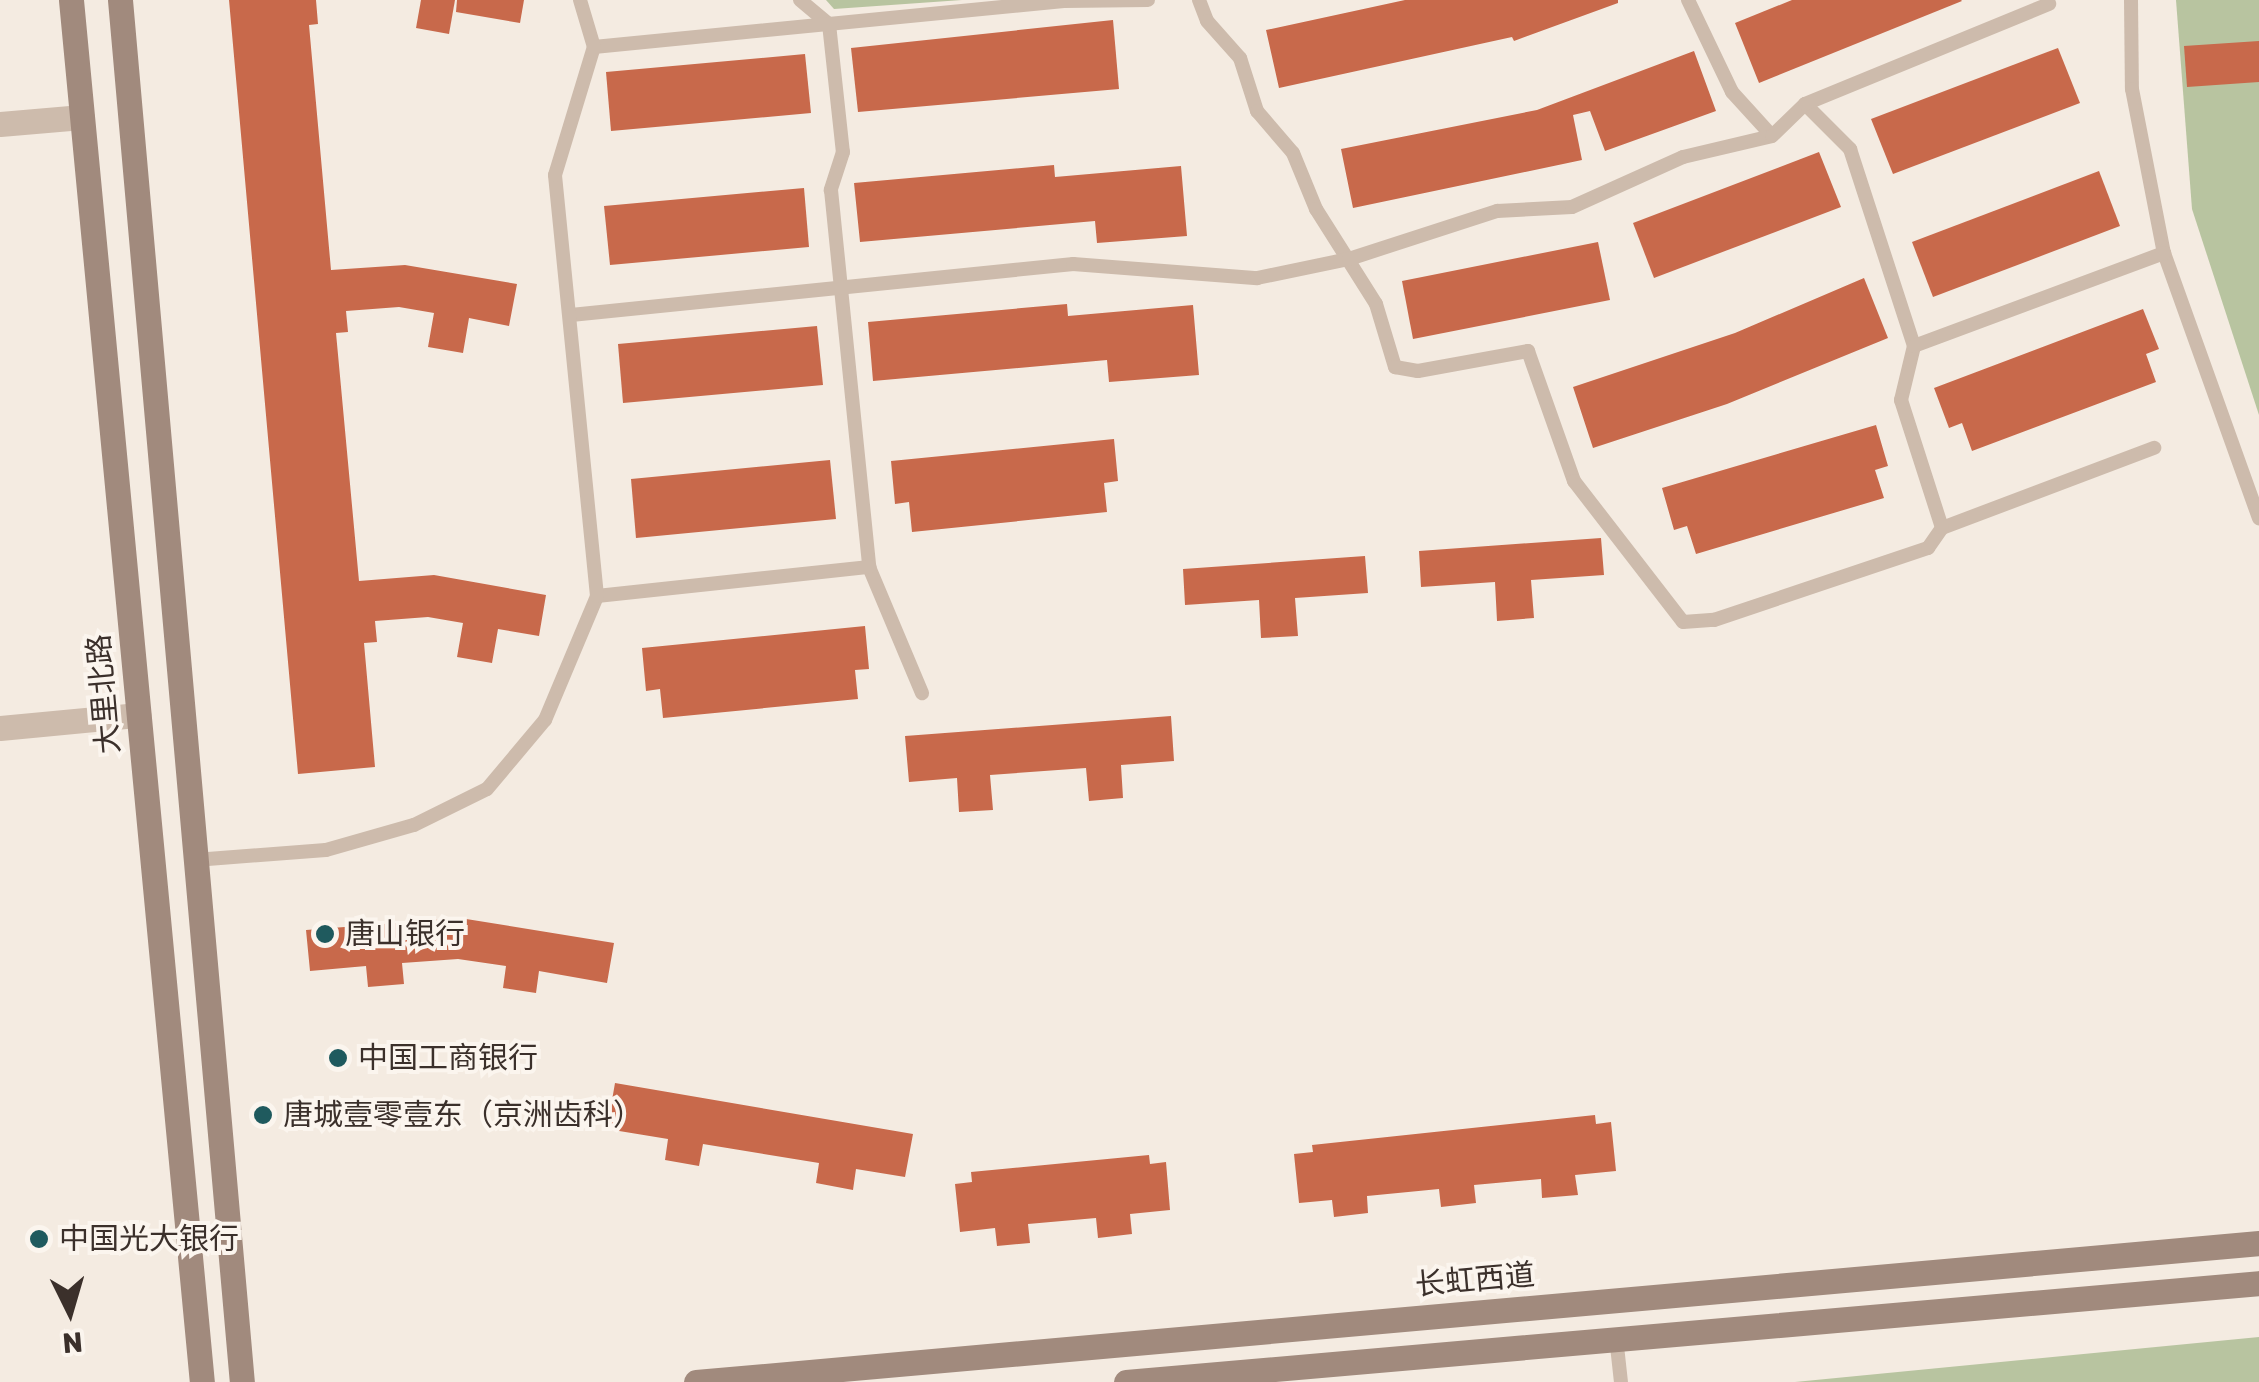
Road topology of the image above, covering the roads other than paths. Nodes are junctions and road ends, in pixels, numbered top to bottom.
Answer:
1 (71, 0) edge
2 (120, 0) edge
3 (580, 0) edge
4 (800, 0) edge
5 (1148, 0) edge
6 (1199, 0) edge
7 (1688, 0) edge
8 (2131, 0) edge
9 (2049, 4) dead end
10 (829, 24) junction
11 (594, 47) junction
12 (1805, 104) junction
13 (82, 117) junction
14 (0, 124) edge
15 (1772, 136) junction
16 (2164, 253) junction
17 (1349, 259) junction
18 (841, 287) junction
19 (571, 315) junction
20 (1914, 346) junction
21 (2154, 448) dead end
22 (2259, 518) edge
23 (1942, 528) junction
24 (869, 567) junction
25 (597, 596) junction
26 (922, 694) dead end
27 (138, 715) junction
28 (0, 728) edge
29 (195, 860) junction
30 (2259, 1243) edge
31 (2259, 1283) edge
32 (1616, 1337) junction
33 (1269, 1374) edge
34 (202, 1382) edge
35 (242, 1382) edge
36 (696, 1382) edge
37 (1126, 1382) edge
38 (1621, 1382) edge

1 - 13 main road, 大里北路
2 - 29 main road
3 - 11 lane
4 - 10 lane
5 - 10 lane
6 - 17 lane
7 - 15 lane
8 - 16 lane
9 - 12 lane
10 - 11 lane
10 - 18 lane
11 - 19 lane
12 - 15 lane
12 - 20 lane
13 - 14 street
13 - 27 main road, 大里北路
15 - 17 lane
16 - 20 lane
16 - 22 lane
17 - 18 lane
17 - 23 lane
18 - 19 lane
18 - 24 lane
19 - 25 lane
20 - 23 lane
21 - 23 lane
24 - 25 lane
24 - 26 lane
25 - 29 lane
27 - 28 street
27 - 34 main road, 大里北路
29 - 35 main road
30 - 36 main road, 长虹西道
31 - 32 main road
32 - 33 main road
32 - 38 lane
33 - 37 main road

